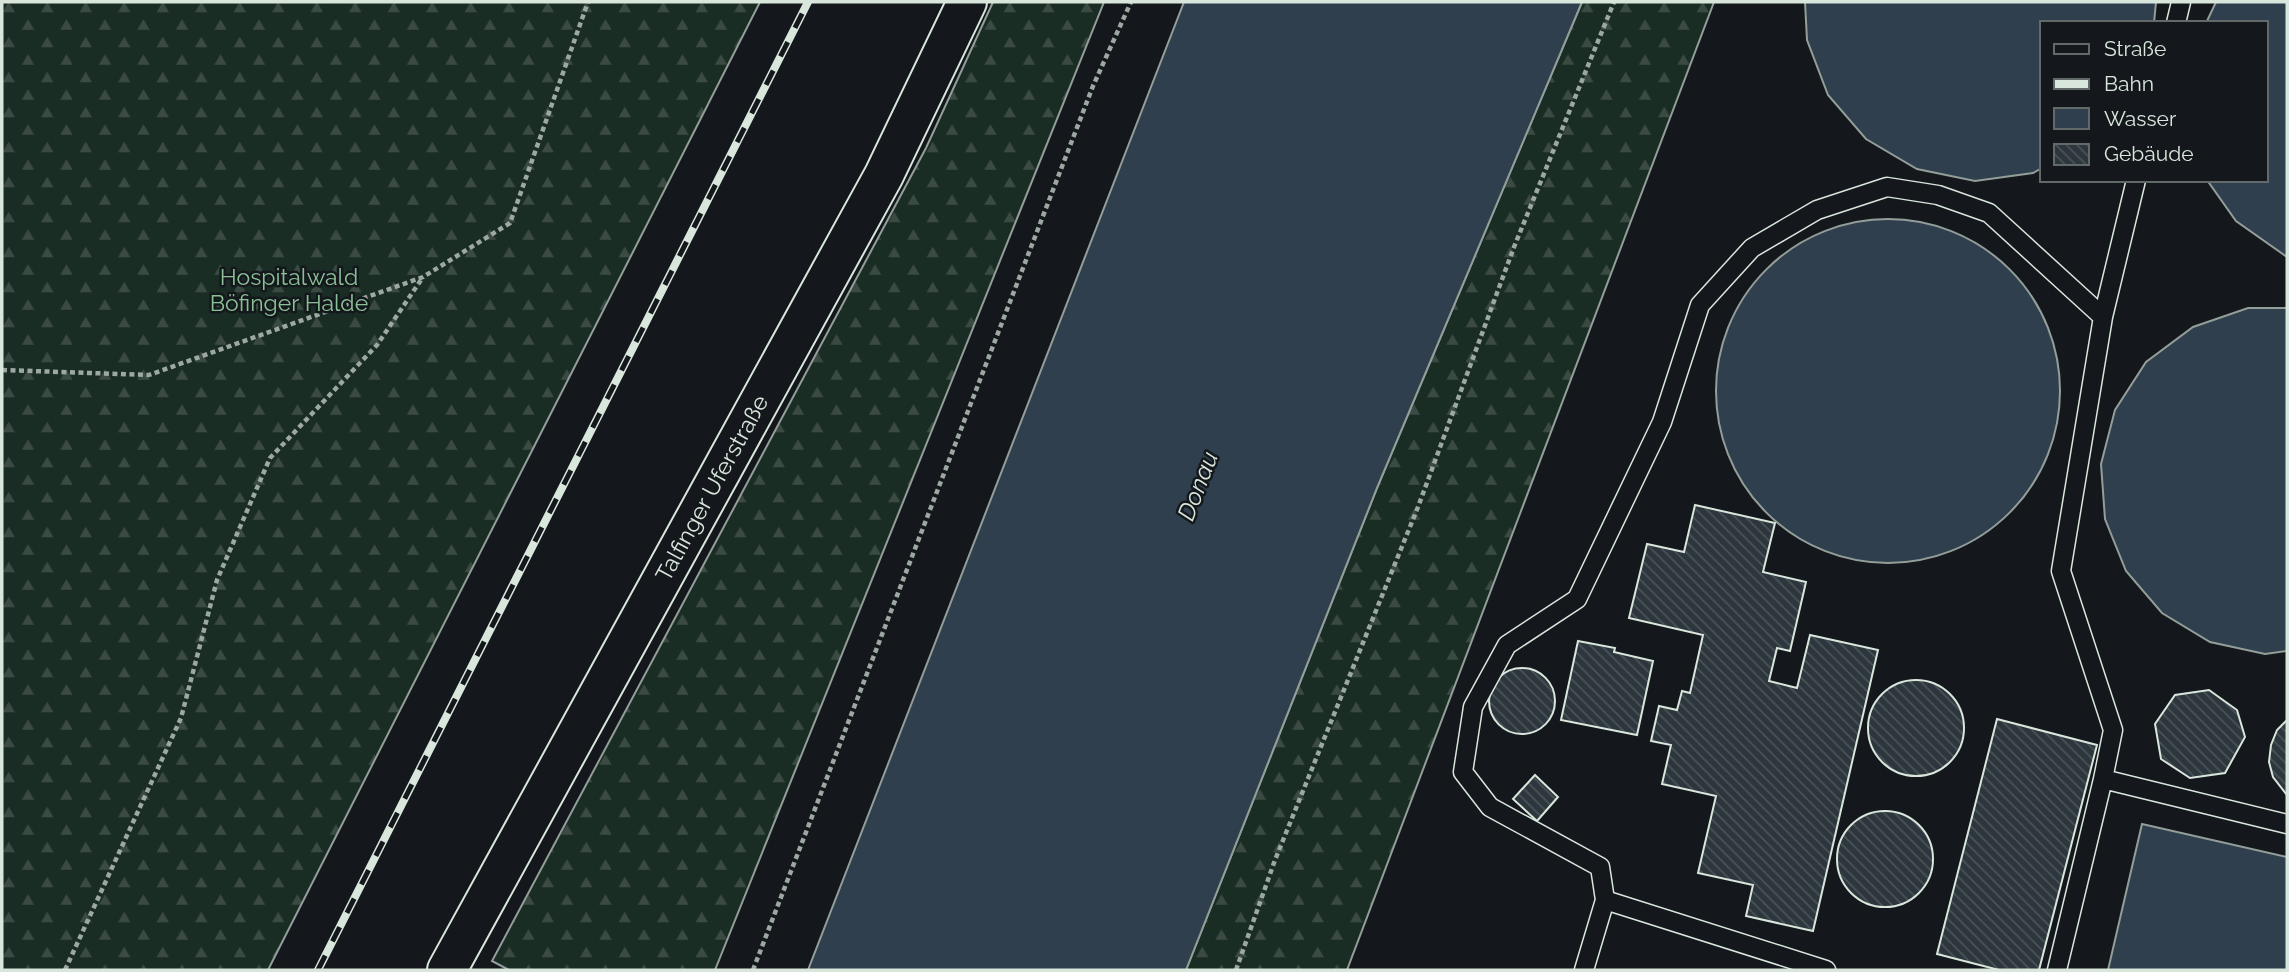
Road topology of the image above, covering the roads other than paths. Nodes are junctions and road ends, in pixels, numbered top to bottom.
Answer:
1 (967, 2) edge
2 (2181, 2) edge
3 (2176, 21) edge
4 (2136, 182) edge
5 (2103, 317) junction
6 (2103, 779) junction
7 (2287, 824) edge
8 (1605, 900) junction
9 (447, 970) edge
10 (1584, 970) edge
11 (1826, 970) edge
12 (2057, 970) edge

1 - 9 street, Talfinger Uferstraße
2 - 3 lane
4 - 5 lane
5 - 6 lane
5 - 8 lane
6 - 7 lane
6 - 12 lane
8 - 10 lane
8 - 11 lane

